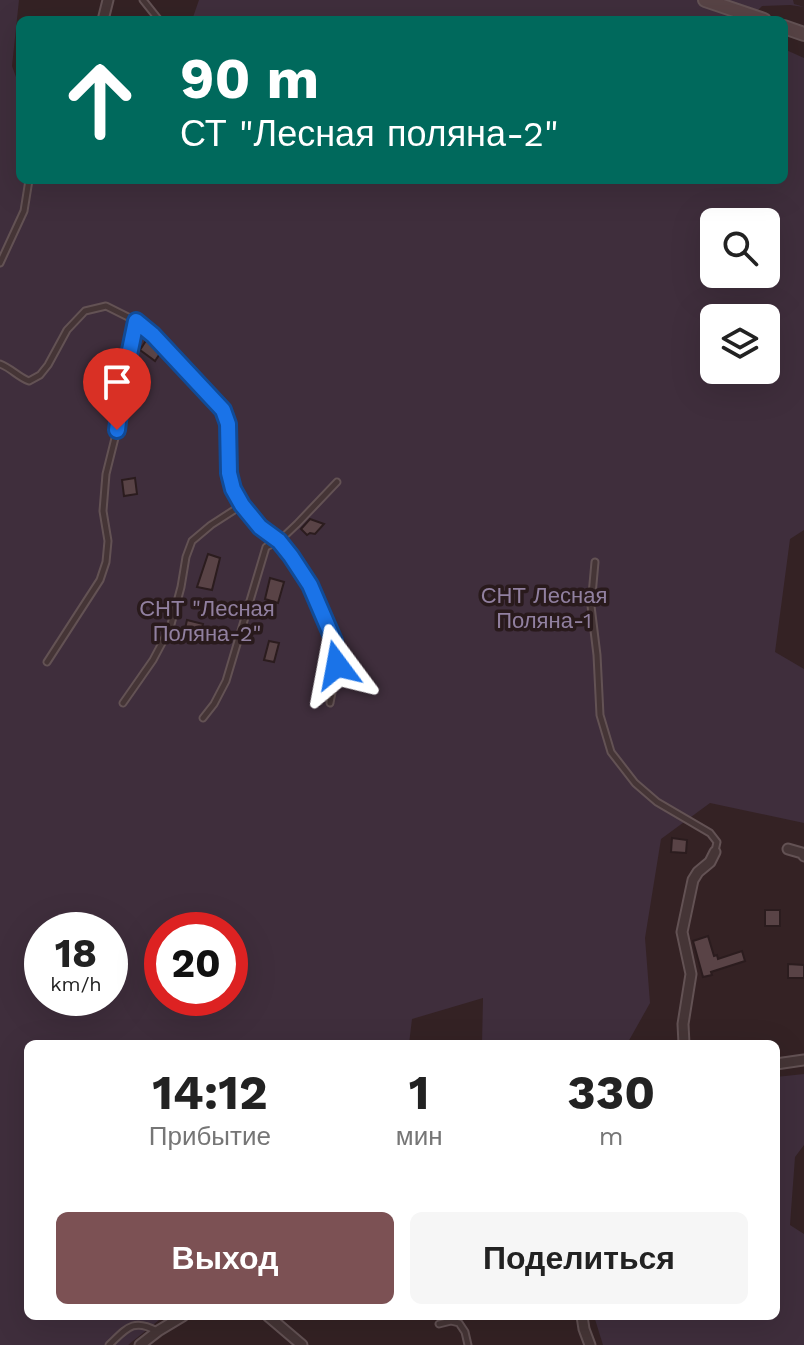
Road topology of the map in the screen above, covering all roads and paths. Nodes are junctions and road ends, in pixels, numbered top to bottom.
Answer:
1 (143, 0) edge
2 (705, 0) edge
3 (156, 16) edge
4 (752, 16) edge
5 (28, 184) edge
6 (0, 263) edge
7 (136, 321) junction
8 (0, 364) edge
9 (337, 482) dead end
10 (242, 505) junction
11 (279, 541) junction
12 (595, 562) dead end
13 (47, 662) dead end
14 (123, 703) dead end
15 (330, 703) dead end
16 (203, 718) dead end
17 (788, 849) dead end
18 (715, 852) joint
19 (804, 856) edge
20 (684, 1040) edge
21 (804, 1060) edge
22 (780, 1063) edge
23 (176, 1320) edge
24 (273, 1320) edge
25 (583, 1320) edge
26 (439, 1324) dead end
27 (158, 1331) junction
28 (109, 1345) edge
29 (140, 1345) edge
30 (302, 1345) edge
31 (468, 1345) edge
32 (590, 1345) edge

1 - 3 lane
2 - 4 street
5 - 6 lane
7 - 8 lane
7 - 10 lane
7 - 13 lane
9 - 11 lane
10 - 11 lane
10 - 14 lane
11 - 15 lane
11 - 16 lane
12 - 18 lane
17 - 19 street
18 - 20 street
21 - 22 street
23 - 27 street
24 - 30 street
25 - 32 street
26 - 31 lane
27 - 28 lane
27 - 29 street

